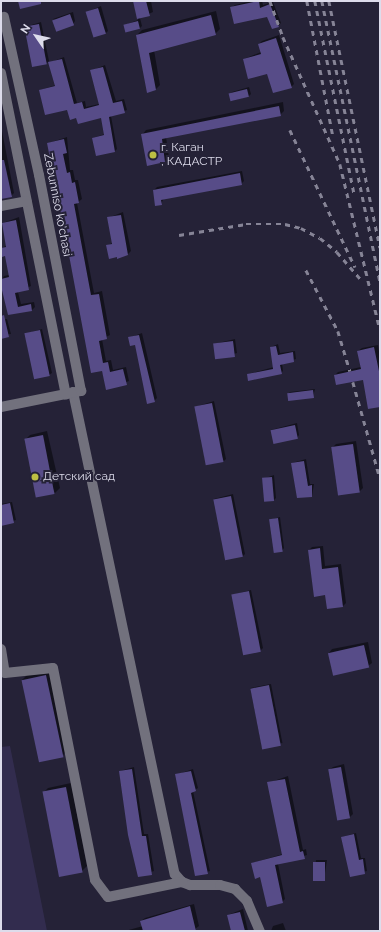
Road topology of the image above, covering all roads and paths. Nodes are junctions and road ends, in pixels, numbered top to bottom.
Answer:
1 (4, 17) dead end
2 (1, 73) edge
3 (27, 201) junction
4 (1, 206) edge
5 (69, 393) junction
6 (1, 407) edge
7 (1, 649) edge
8 (182, 882) junction
9 (260, 931) edge

1 - 5 street, Zebunniso ko'chasi
2 - 3 street
3 - 4 street
3 - 5 street
5 - 6 street
5 - 8 street
7 - 8 street
8 - 9 street

